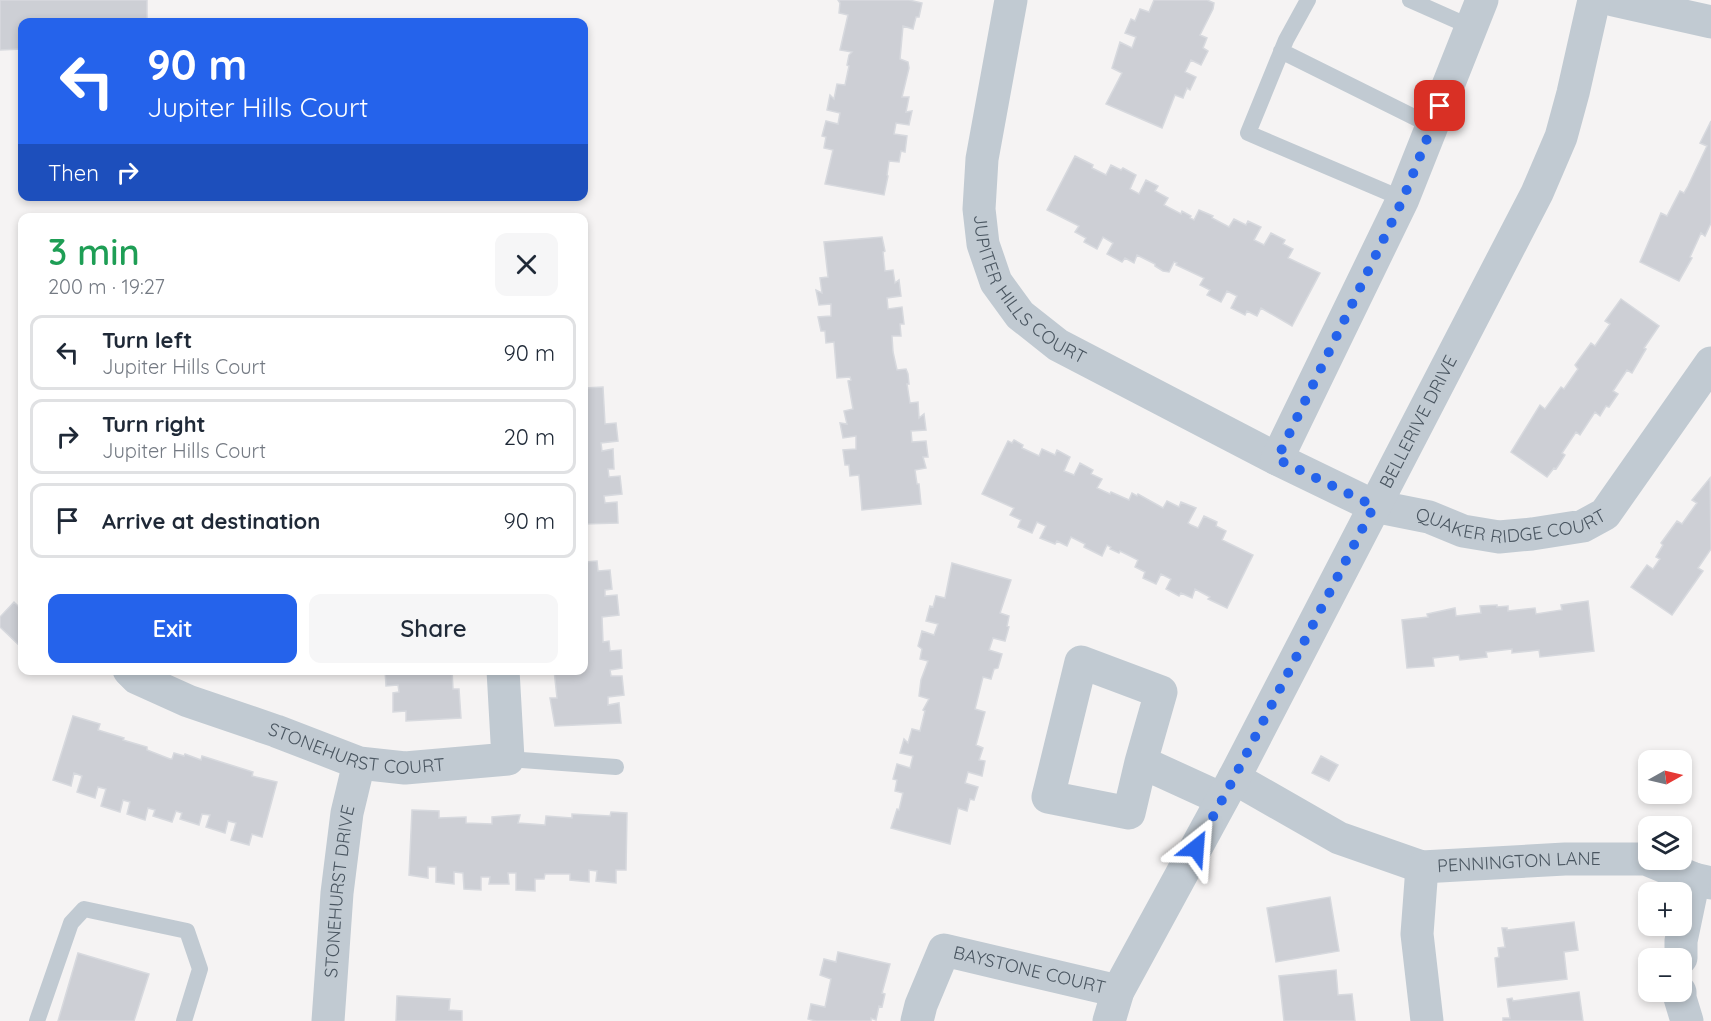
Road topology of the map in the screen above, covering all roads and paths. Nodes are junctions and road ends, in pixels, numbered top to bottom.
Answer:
1 (1011, 0) edge
2 (1308, 0) edge
3 (1410, 0) edge
4 (1594, 0) edge
5 (1613, 0) edge
6 (1477, 14) edge
7 (1711, 22) edge
8 (1281, 51) junction
9 (1432, 126) junction
10 (1403, 199) junction
11 (1711, 363) edge
12 (1277, 459) junction
13 (1374, 506) junction
14 (134, 675) edge
15 (503, 675) edge
16 (508, 759) junction
17 (1141, 762) junction
18 (359, 763) junction
19 (616, 767) dead end
20 (1228, 789) junction
21 (1422, 867) junction
22 (1702, 881) edge
23 (1681, 948) edge
24 (1681, 1002) edge
25 (1114, 1006) edge
26 (37, 1021) edge
27 (184, 1021) edge
28 (328, 1021) edge
29 (917, 1021) edge
30 (1427, 1021) edge
31 (1687, 1021) edge

1 - 12 street, JUPITER HILLS COURT
2 - 8 lane
3 - 6 lane
4 - 13 street, BELLERIVE DRIVE
5 - 7 street
6 - 9 street
8 - 9 lane
8 - 10 lane
9 - 10 street
10 - 12 street
11 - 13 street, QUAKER RIDGE COURT
12 - 13 street, JUPITER HILLS COURT
13 - 20 street, BELLERIVE DRIVE
14 - 18 street, STONEHURST COURT
15 - 16 street
16 - 18 street, STONEHURST COURT
16 - 19 lane
17 - 17 street
17 - 20 street, PENNINGTON LANE
18 - 28 street, STONEHURST DRIVE
20 - 21 street, PENNINGTON LANE
20 - 25 street, BELLERIVE DRIVE
21 - 22 street, PENNINGTON LANE
21 - 30 street
22 - 23 street
24 - 31 street
25 - 29 street, BAYSTONE COURT
26 - 27 lane

